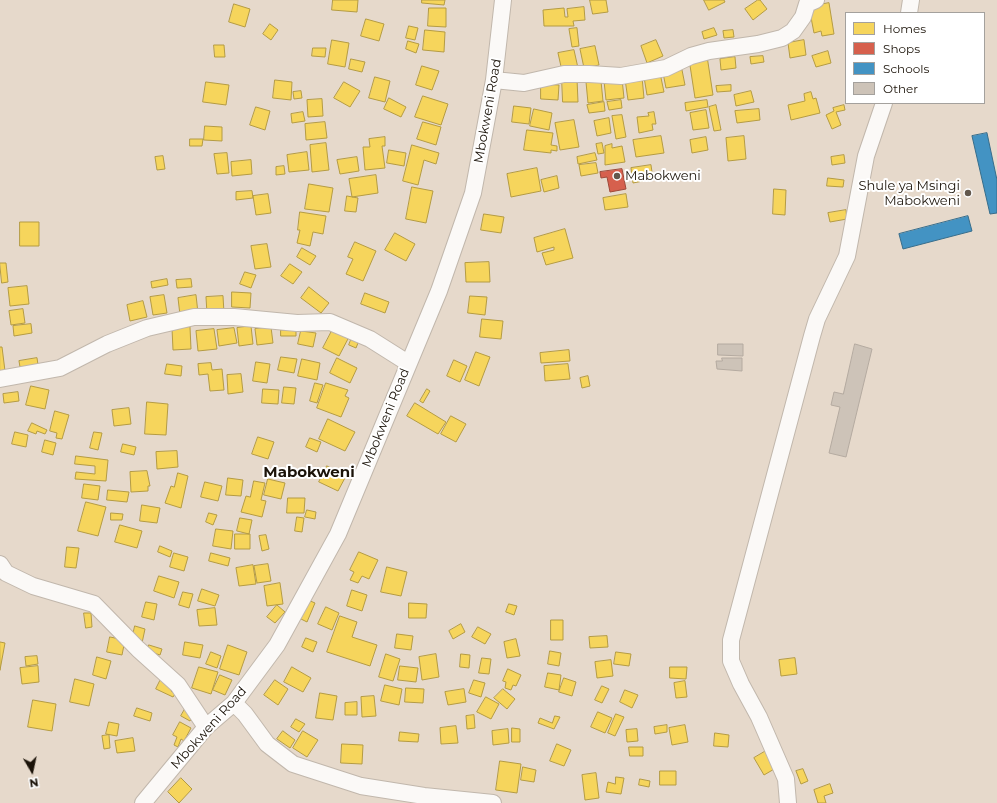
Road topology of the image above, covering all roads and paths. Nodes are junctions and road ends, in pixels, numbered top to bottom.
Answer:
1 (503, 0) edge
2 (816, 0) edge
3 (911, 0) edge
4 (909, 12) edge
5 (494, 80) junction
6 (884, 104) edge
7 (408, 363) junction
8 (0, 379) edge
9 (0, 564) edge
10 (234, 703) junction
11 (206, 727) junction
12 (143, 803) edge
13 (493, 803) edge
14 (788, 803) edge

1 - 5 street, Mbokweni Road
2 - 5 street
3 - 4 street
5 - 7 street, Mbokweni Road
6 - 14 street
7 - 8 street
7 - 10 street, Mbokweni Road
9 - 11 street
10 - 11 street, Mbokweni Road
10 - 13 street
11 - 12 street, Mbokweni Road

